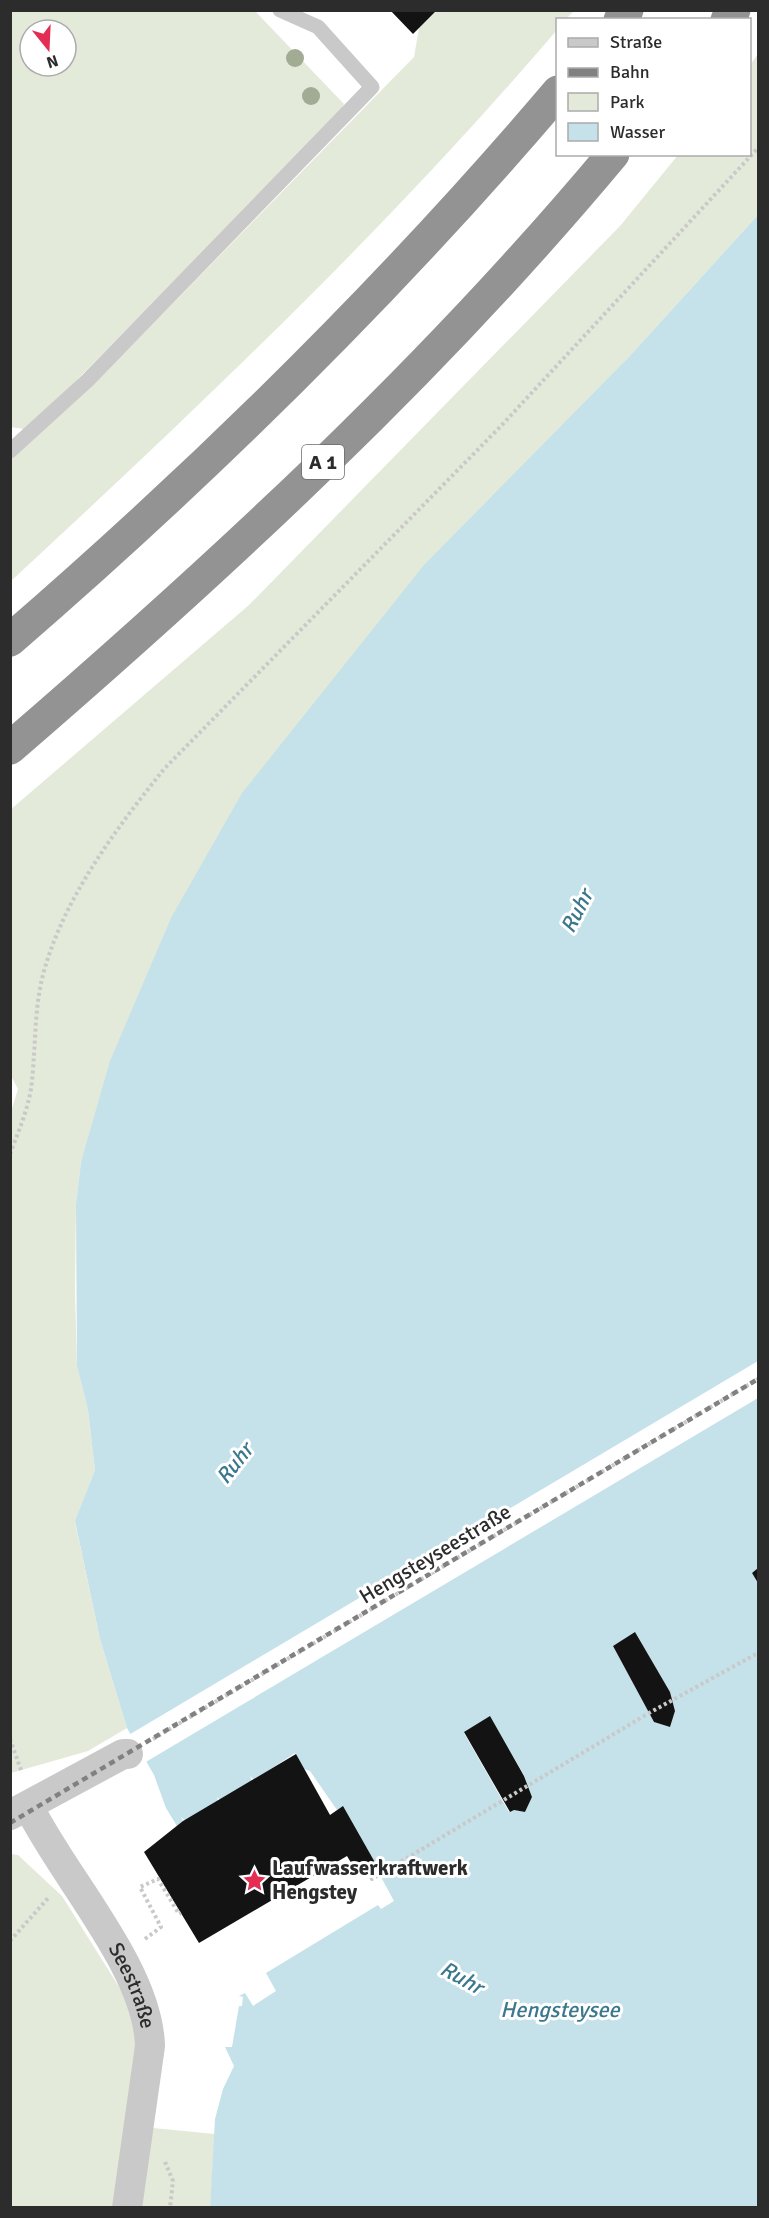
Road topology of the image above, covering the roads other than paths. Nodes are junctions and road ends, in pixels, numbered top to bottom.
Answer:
1 (287, 12) edge
2 (556, 94) edge
3 (612, 156) edge
4 (10, 451) edge
5 (10, 640) edge
6 (10, 747) edge
7 (128, 1754) road end
8 (20, 1811) edge
9 (127, 2208) edge

1 - 4 lane
2 - 5 highway
3 - 6 highway, A 1
7 - 8 street
8 - 9 street, Seestraße

